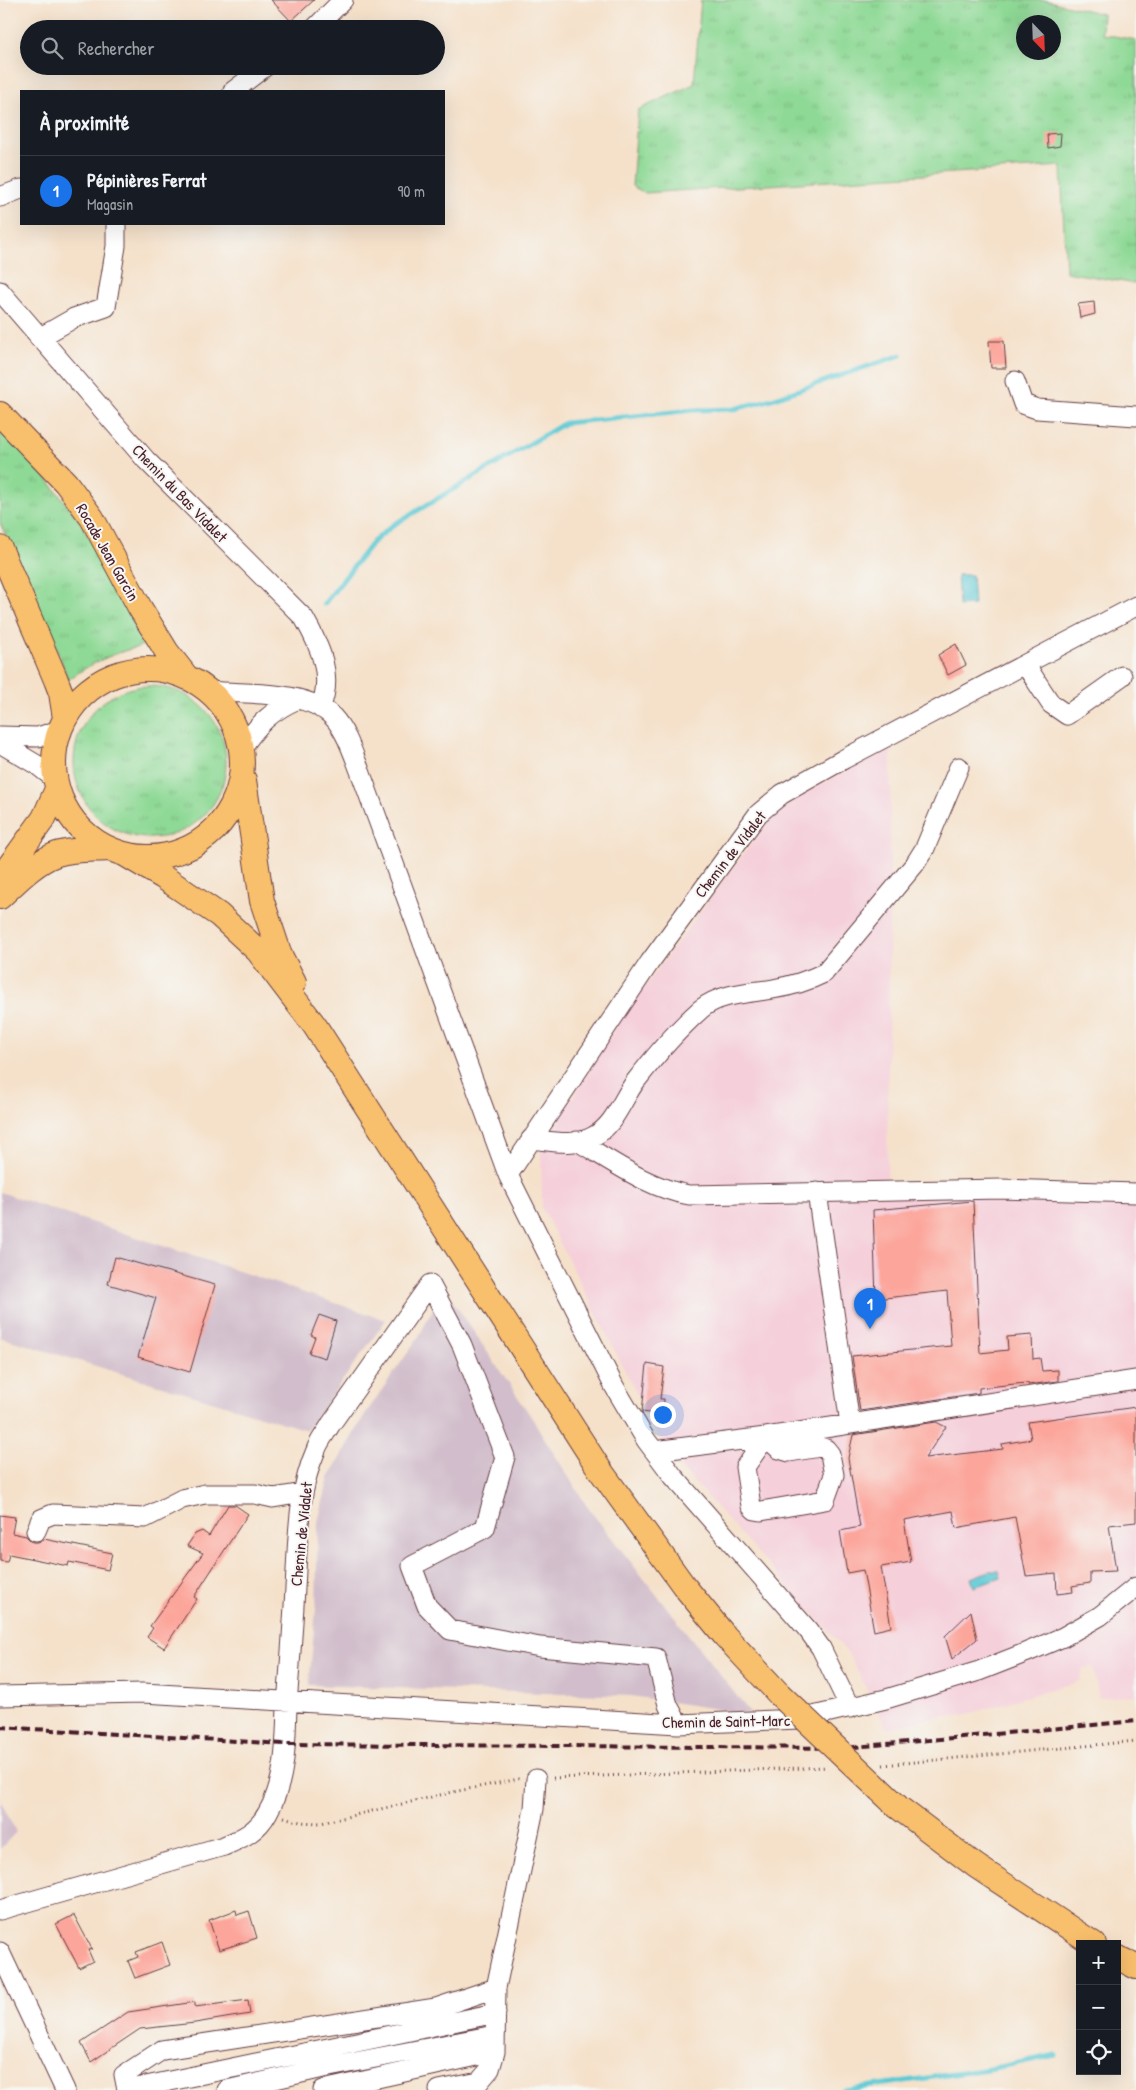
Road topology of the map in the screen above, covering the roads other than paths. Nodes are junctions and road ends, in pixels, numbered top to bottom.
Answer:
1 (343, 0) edge
2 (323, 20) edge
3 (254, 75) edge
4 (234, 90) edge
5 (20, 189) edge
6 (0, 197) edge
7 (116, 225) edge
8 (0, 291) edge
9 (39, 338) junction
10 (1015, 381) dead end
11 (0, 414) edge
12 (1136, 416) edge
13 (0, 548) edge
14 (1136, 606) edge
15 (1025, 664) junction
16 (185, 675) junction
17 (1122, 676) dead end
18 (211, 691) junction
19 (298, 699) junction
20 (320, 708) junction
21 (62, 724) junction
22 (0, 736) edge
23 (0, 743) edge
24 (242, 748) junction
25 (959, 767) dead end
26 (243, 774) junction
27 (56, 784) junction
28 (117, 852) junction
29 (0, 879) edge
30 (0, 897) edge
31 (315, 1026) junction
32 (531, 1139) junction
33 (577, 1141) junction
34 (508, 1174) junction
35 (817, 1192) junction
36 (1136, 1193) edge
37 (1136, 1380) edge
38 (850, 1424) junction
39 (766, 1437) junction
40 (654, 1451) junction
41 (303, 1493) junction
42 (36, 1532) dead end
43 (1136, 1587) edge
44 (0, 1696) edge
45 (288, 1700) junction
46 (850, 1708) junction
47 (678, 1724) junction
48 (536, 1779) road end
49 (0, 1910) edge
50 (1088, 1940) edge
51 (0, 1952) edge
52 (1121, 1959) edge
53 (1136, 1967) edge
54 (496, 1988) junction
55 (496, 2013) junction
56 (309, 2028) junction
57 (495, 2044) junction
58 (317, 2060) junction
59 (65, 2090) edge
60 (127, 2090) edge
61 (226, 2090) edge
62 (324, 2090) edge
63 (439, 2090) edge

1 - 2 street
3 - 4 street
5 - 6 street
7 - 9 street
8 - 9 street, Chemin du Bas Vidalet
9 - 20 street, Chemin du Bas Vidalet
10 - 12 street
11 - 16 main road, Rocade Jean Garcin
13 - 21 main road
14 - 15 street, Chemin de Vidalet
15 - 17 street
15 - 32 street, Chemin de Vidalet
16 - 18 main road
16 - 21 main road
18 - 19 street
18 - 24 main road
19 - 20 street
19 - 24 street
20 - 34 street
21 - 22 street
21 - 27 main road
23 - 27 street
24 - 26 main road
25 - 33 street
26 - 28 main road
26 - 31 main road
27 - 28 main road
27 - 29 main road
28 - 30 main road
28 - 31 main road
31 - 50 main road, bridge
32 - 33 street
32 - 34 street, Chemin de Vidalet
33 - 35 street
34 - 40 street
35 - 36 street
35 - 38 street
37 - 38 street
38 - 39 street
39 - 39 street
39 - 40 street
40 - 46 street
41 - 42 street
41 - 45 street, Chemin de Vidalet
41 - 47 street, Chemin de Vidalet
43 - 46 street, Chemin de Saint-Marc
44 - 45 street, Chemin de Saint-Marc
45 - 47 street, Chemin de Saint-Marc
45 - 49 street, Chemin de Vidalet
46 - 47 street, Chemin de Saint-Marc
48 - 54 street
51 - 59 street
52 - 53 main road
54 - 55 street
54 - 56 street
55 - 57 street
55 - 58 street
56 - 58 street
56 - 60 street
57 - 58 street
57 - 62 street
57 - 63 street
58 - 60 street
58 - 61 street
58 - 62 street

